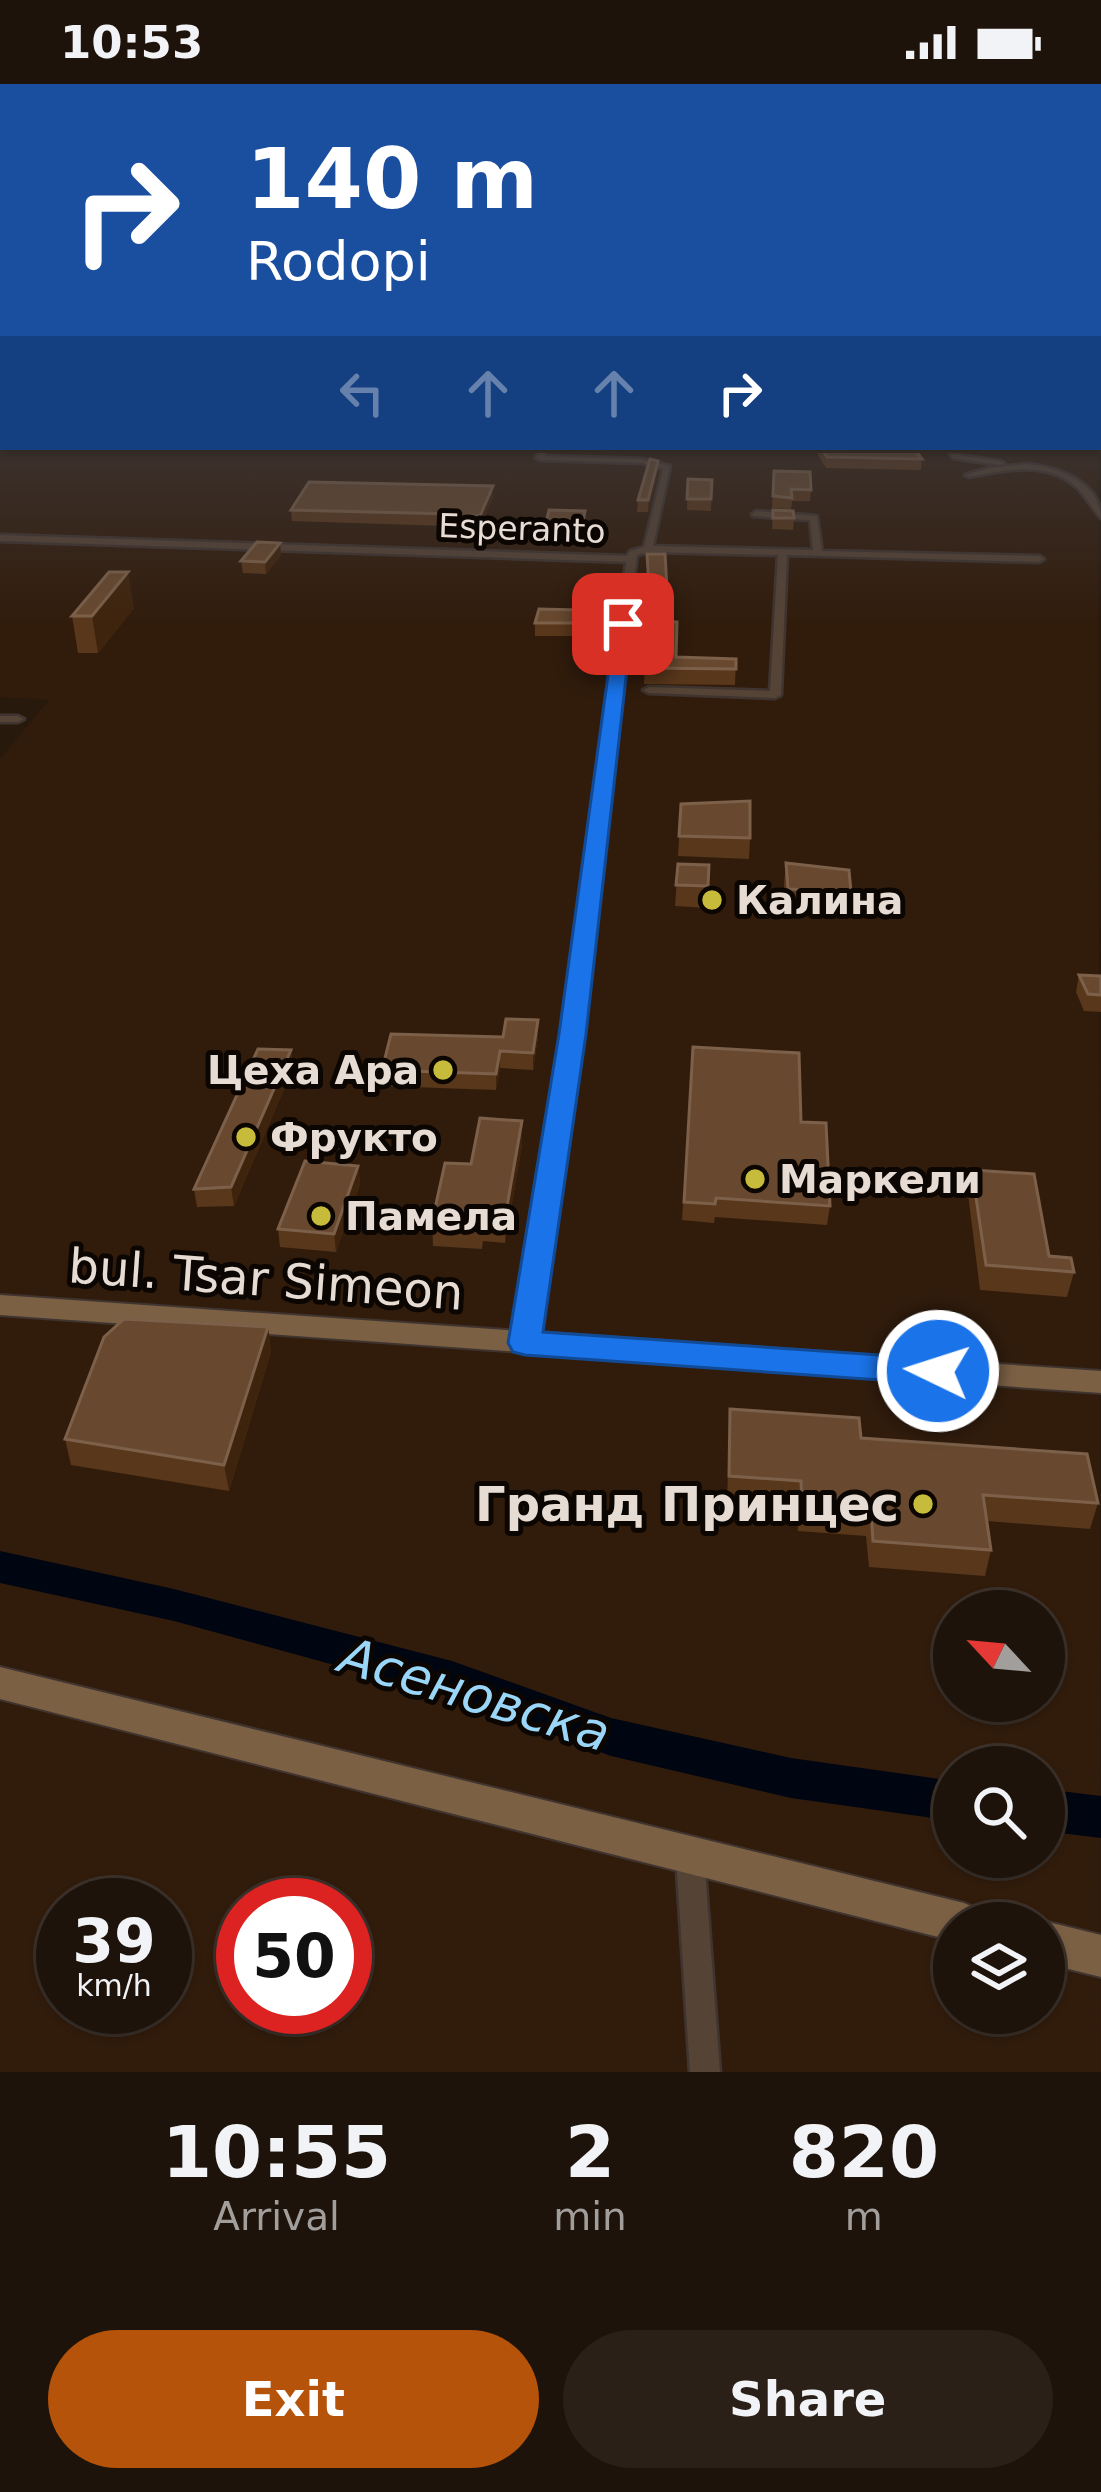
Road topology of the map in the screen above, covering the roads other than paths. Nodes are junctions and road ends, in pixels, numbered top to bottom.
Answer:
1 (542, 450) edge
2 (953, 456) dead end
3 (1012, 464) junction
4 (969, 475) dead end
5 (1097, 498) edge
6 (756, 514) dead end
7 (1101, 515) edge
8 (0, 538) edge
9 (648, 549) junction
10 (783, 552) junction
11 (818, 553) junction
12 (632, 559) junction
13 (1039, 559) dead end
14 (649, 691) dead end
15 (0, 719) edge
16 (18, 719) dead end
17 (0, 1305) edge
18 (525, 1343) junction
19 (1101, 1382) edge
20 (0, 1683) edge
21 (690, 1857) junction
22 (933, 1916) edge
23 (1065, 1947) edge
24 (1101, 1956) edge
25 (705, 2072) edge

1 - 9 street
2 - 3 street
3 - 4 street
3 - 5 street
5 - 7 street
6 - 11 street
8 - 12 street, Esperanto
9 - 10 street, Esperanto
9 - 12 street, Esperanto
10 - 11 street, Esperanto
10 - 14 street
11 - 13 street, Esperanto
12 - 18 street
15 - 16 street
17 - 18 main road, bul. Tsar Simeon
18 - 19 main road, bul. Tsar Simeon
20 - 21 main road
21 - 22 main road
21 - 25 street
23 - 24 main road

